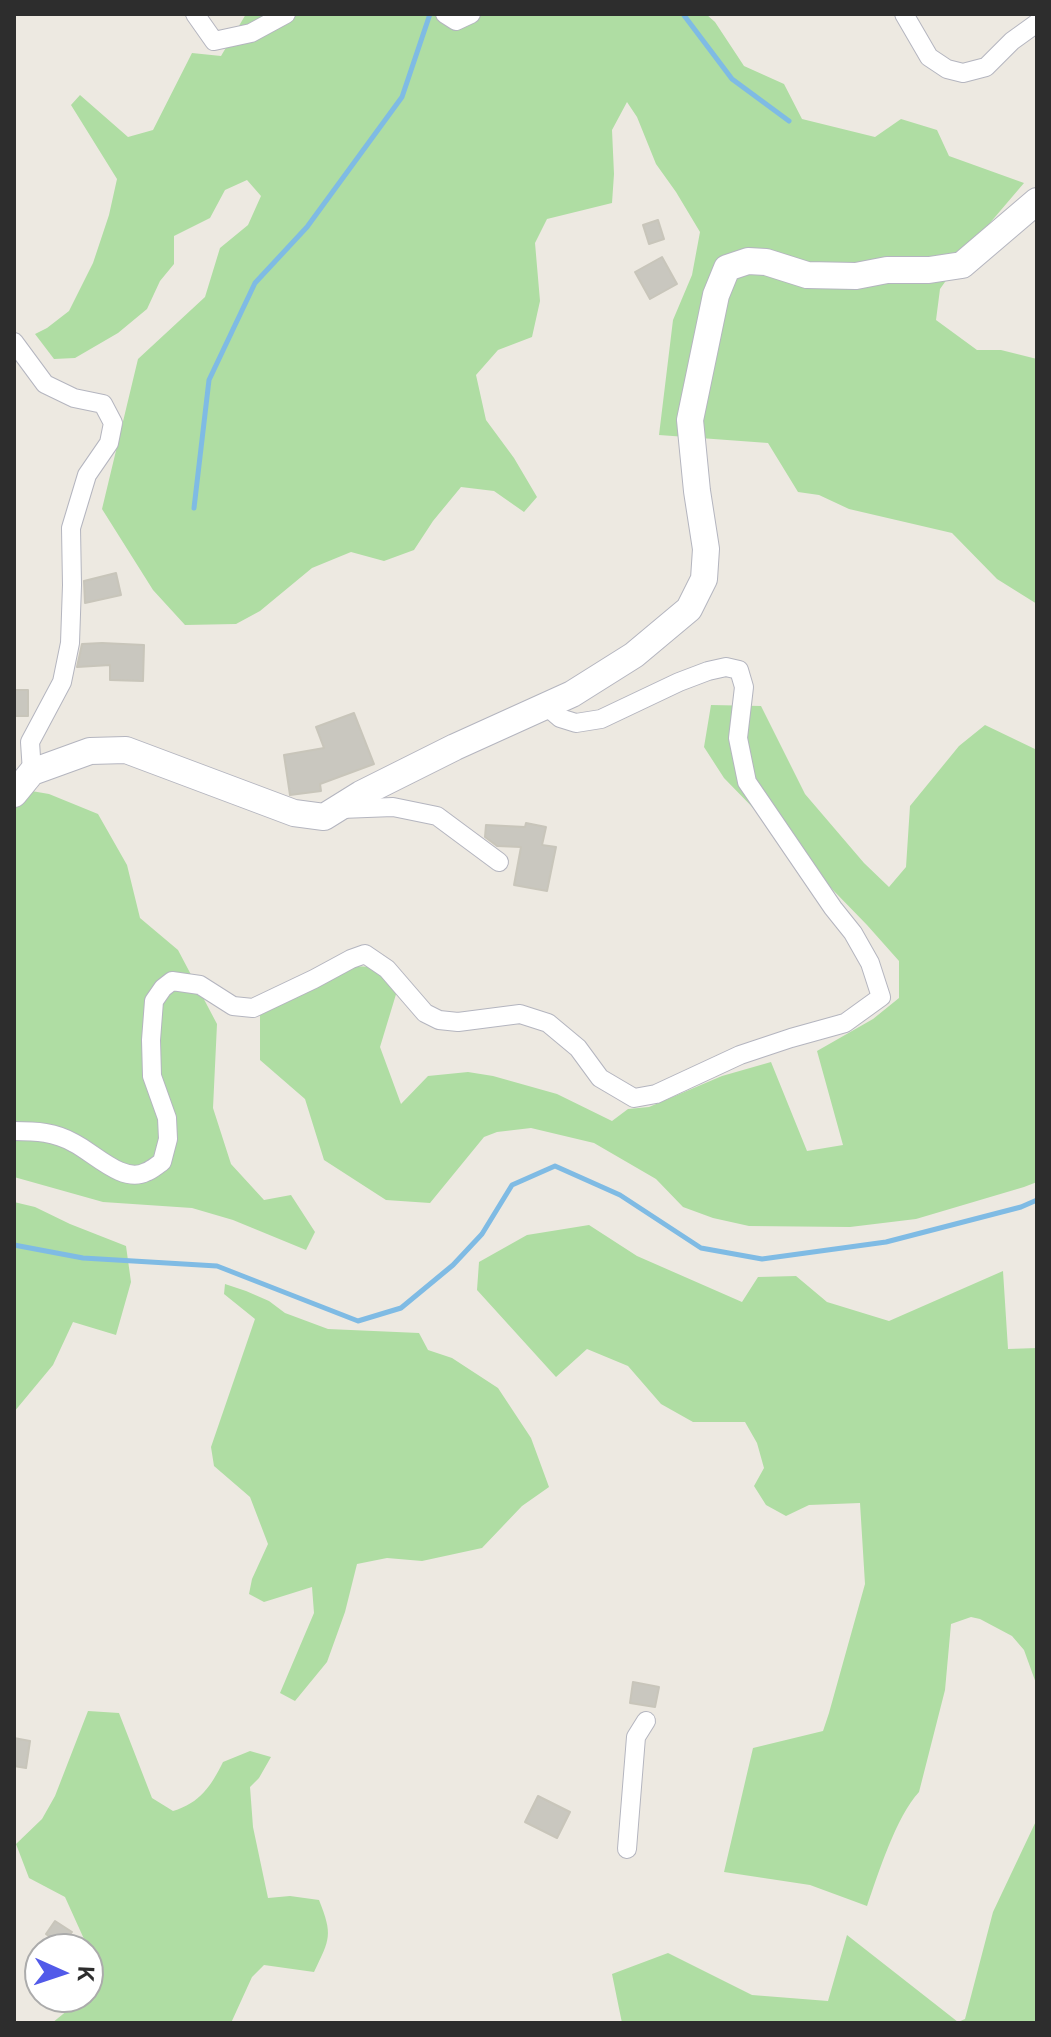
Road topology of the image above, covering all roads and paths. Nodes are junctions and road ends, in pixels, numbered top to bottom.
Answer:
1 (195, 14) edge
2 (286, 14) edge
3 (445, 14) edge
4 (471, 14) edge
5 (904, 14) edge
6 (1037, 23) edge
7 (1037, 201) edge
8 (14, 342) edge
9 (546, 706) junction
10 (22, 747) edge
11 (32, 772) junction
12 (14, 794) edge
13 (334, 809) junction
14 (499, 862) dead end
15 (14, 1131) edge
16 (646, 1721) dead end
17 (627, 1849) dead end

1 - 2 street
3 - 4 street
5 - 6 street
7 - 9 street
8 - 10 street
9 - 13 street
9 - 15 street
10 - 11 street
11 - 12 street
11 - 13 street
13 - 14 street
16 - 17 street

